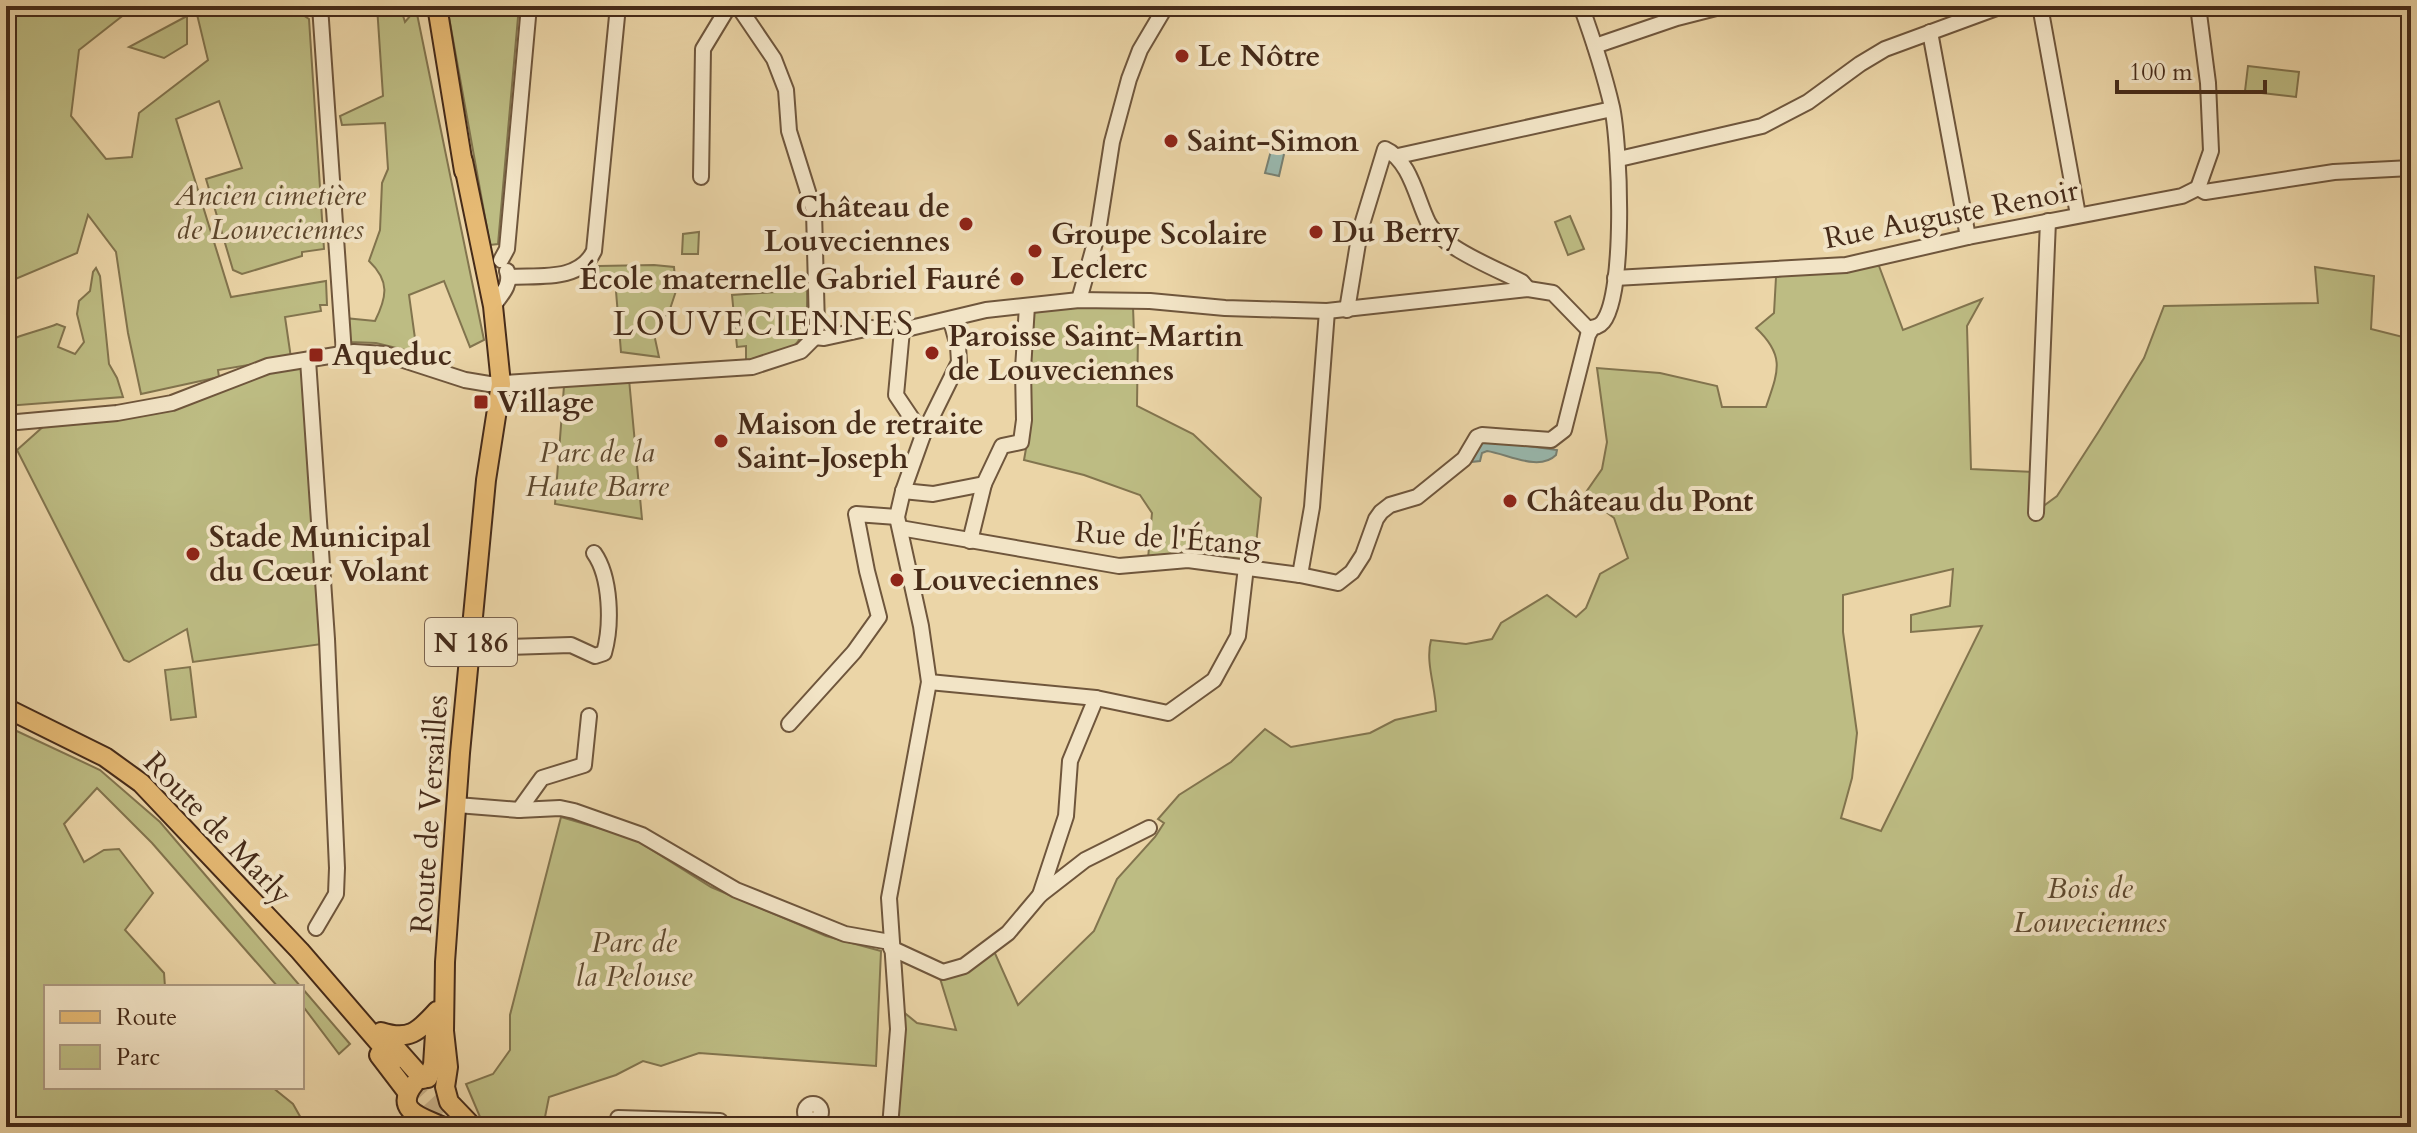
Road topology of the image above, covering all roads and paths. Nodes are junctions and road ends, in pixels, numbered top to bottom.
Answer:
1 (320, 6) edge
2 (437, 6) edge
3 (529, 6) edge
4 (618, 6) edge
5 (729, 6) edge
6 (738, 6) edge
7 (1166, 6) edge
8 (1581, 6) edge
9 (1724, 6) edge
10 (2002, 6) edge
11 (2040, 6) edge
12 (2198, 6) edge
13 (1978, 10) edge
14 (1930, 32) junction
15 (1595, 46) junction
16 (1612, 109) junction
17 (1392, 153) junction
18 (1619, 159) junction
19 (2411, 168) edge
20 (701, 177) dead end
21 (2198, 188) junction
22 (2078, 215) junction
23 (2048, 221) junction
24 (1968, 237) junction
25 (487, 263) junction
26 (509, 277) junction
27 (1615, 278) junction
28 (1528, 289) junction
29 (1079, 300) junction
30 (493, 306) junction
31 (1027, 306) junction
32 (1347, 310) junction
33 (1327, 311) junction
34 (951, 321) junction
35 (1592, 328) junction
36 (902, 330) junction
37 (814, 337) junction
38 (344, 354) junction
39 (308, 360) junction
40 (495, 384) junction
41 (6, 423) edge
42 (923, 435) junction
43 (984, 484) junction
44 (903, 491) junction
45 (2036, 513) dead end
46 (898, 523) junction
47 (970, 541) junction
48 (594, 553) dead end
49 (1246, 567) junction
50 (1300, 575) junction
51 (470, 652) junction
52 (929, 682) junction
53 (1096, 698) junction
54 (6, 708) edge
55 (589, 716) dead end
56 (789, 724) dead end
57 (457, 805) junction
58 (519, 810) junction
59 (1149, 828) dead end
60 (1040, 895) junction
61 (316, 928) dead end
62 (890, 945) junction
63 (300, 951) junction
64 (445, 962) junction
65 (437, 1011) junction
66 (381, 1032) junction
67 (394, 1060) tunnel mouth
68 (425, 1079) junction
69 (408, 1093) junction
70 (447, 1094) junction
71 (618, 1118) dead end
72 (436, 1123) edge
73 (473, 1127) edge
74 (720, 1127) edge
75 (890, 1127) edge

1 - 38 street
2 - 25 main road, Route de Versailles / N 186
3 - 25 street
4 - 26 street
5 - 20 street
6 - 37 street
7 - 29 street
8 - 15 street
9 - 15 street
10 - 13 street
11 - 22 street
12 - 21 street
13 - 14 street
14 - 18 street
14 - 24 street
15 - 16 street
16 - 17 street
16 - 18 street
17 - 28 street
17 - 32 street
18 - 27 street
19 - 21 street, Rue Auguste Renoir
21 - 22 street, Rue Auguste Renoir
22 - 23 street, Rue Auguste Renoir
23 - 24 street, Rue Auguste Renoir
23 - 45 street
24 - 27 street, Rue Auguste Renoir
25 - 26 street
25 - 30 main road, Route de Versailles / N 186
25 - 40 main road, Route de Versailles / N 186
26 - 30 street
27 - 35 street
28 - 32 street
28 - 35 street
29 - 31 street
29 - 33 street
30 - 40 main road, Route de Versailles / N 186
31 - 34 street
31 - 43 street
32 - 33 street
33 - 50 street
34 - 36 street
34 - 42 street
35 - 50 street, Rue de l'Étang
36 - 37 street
36 - 42 street
37 - 40 street
38 - 39 street
38 - 40 street
39 - 41 street
39 - 61 street
40 - 51 main road, Route de Versailles / N 186
42 - 44 street
43 - 44 street
43 - 47 street
44 - 46 street
46 - 47 street, Rue de l'Étang
46 - 52 street
46 - 56 street, Rue de l'Étang
47 - 49 street, Rue de l'Étang
48 - 51 street
49 - 50 street, Rue de l'Étang
49 - 53 street
51 - 57 main road, Route de Versailles / N 186
52 - 53 street
52 - 62 street
53 - 60 street
54 - 63 main road, Route de Marly
55 - 58 street
57 - 58 street
57 - 64 main road, Route de Versailles / N 186
58 - 62 street
59 - 60 street
60 - 62 street
62 - 75 street
63 - 66 main road, Route de Marly
63 - 67 main road, Route de Marly
63 - 69 main road, Route de Marly
64 - 65 main road, Route de Versailles / N 186
64 - 70 main road, Route de Versailles / N 186
65 - 66 main road
65 - 68 main road, Route de Versailles / N 186
66 - 68 main road, Route de Marly
68 - 69 main road
68 - 70 main road
69 - 72 main road
70 - 72 main road
70 - 73 main road
71 - 74 street

